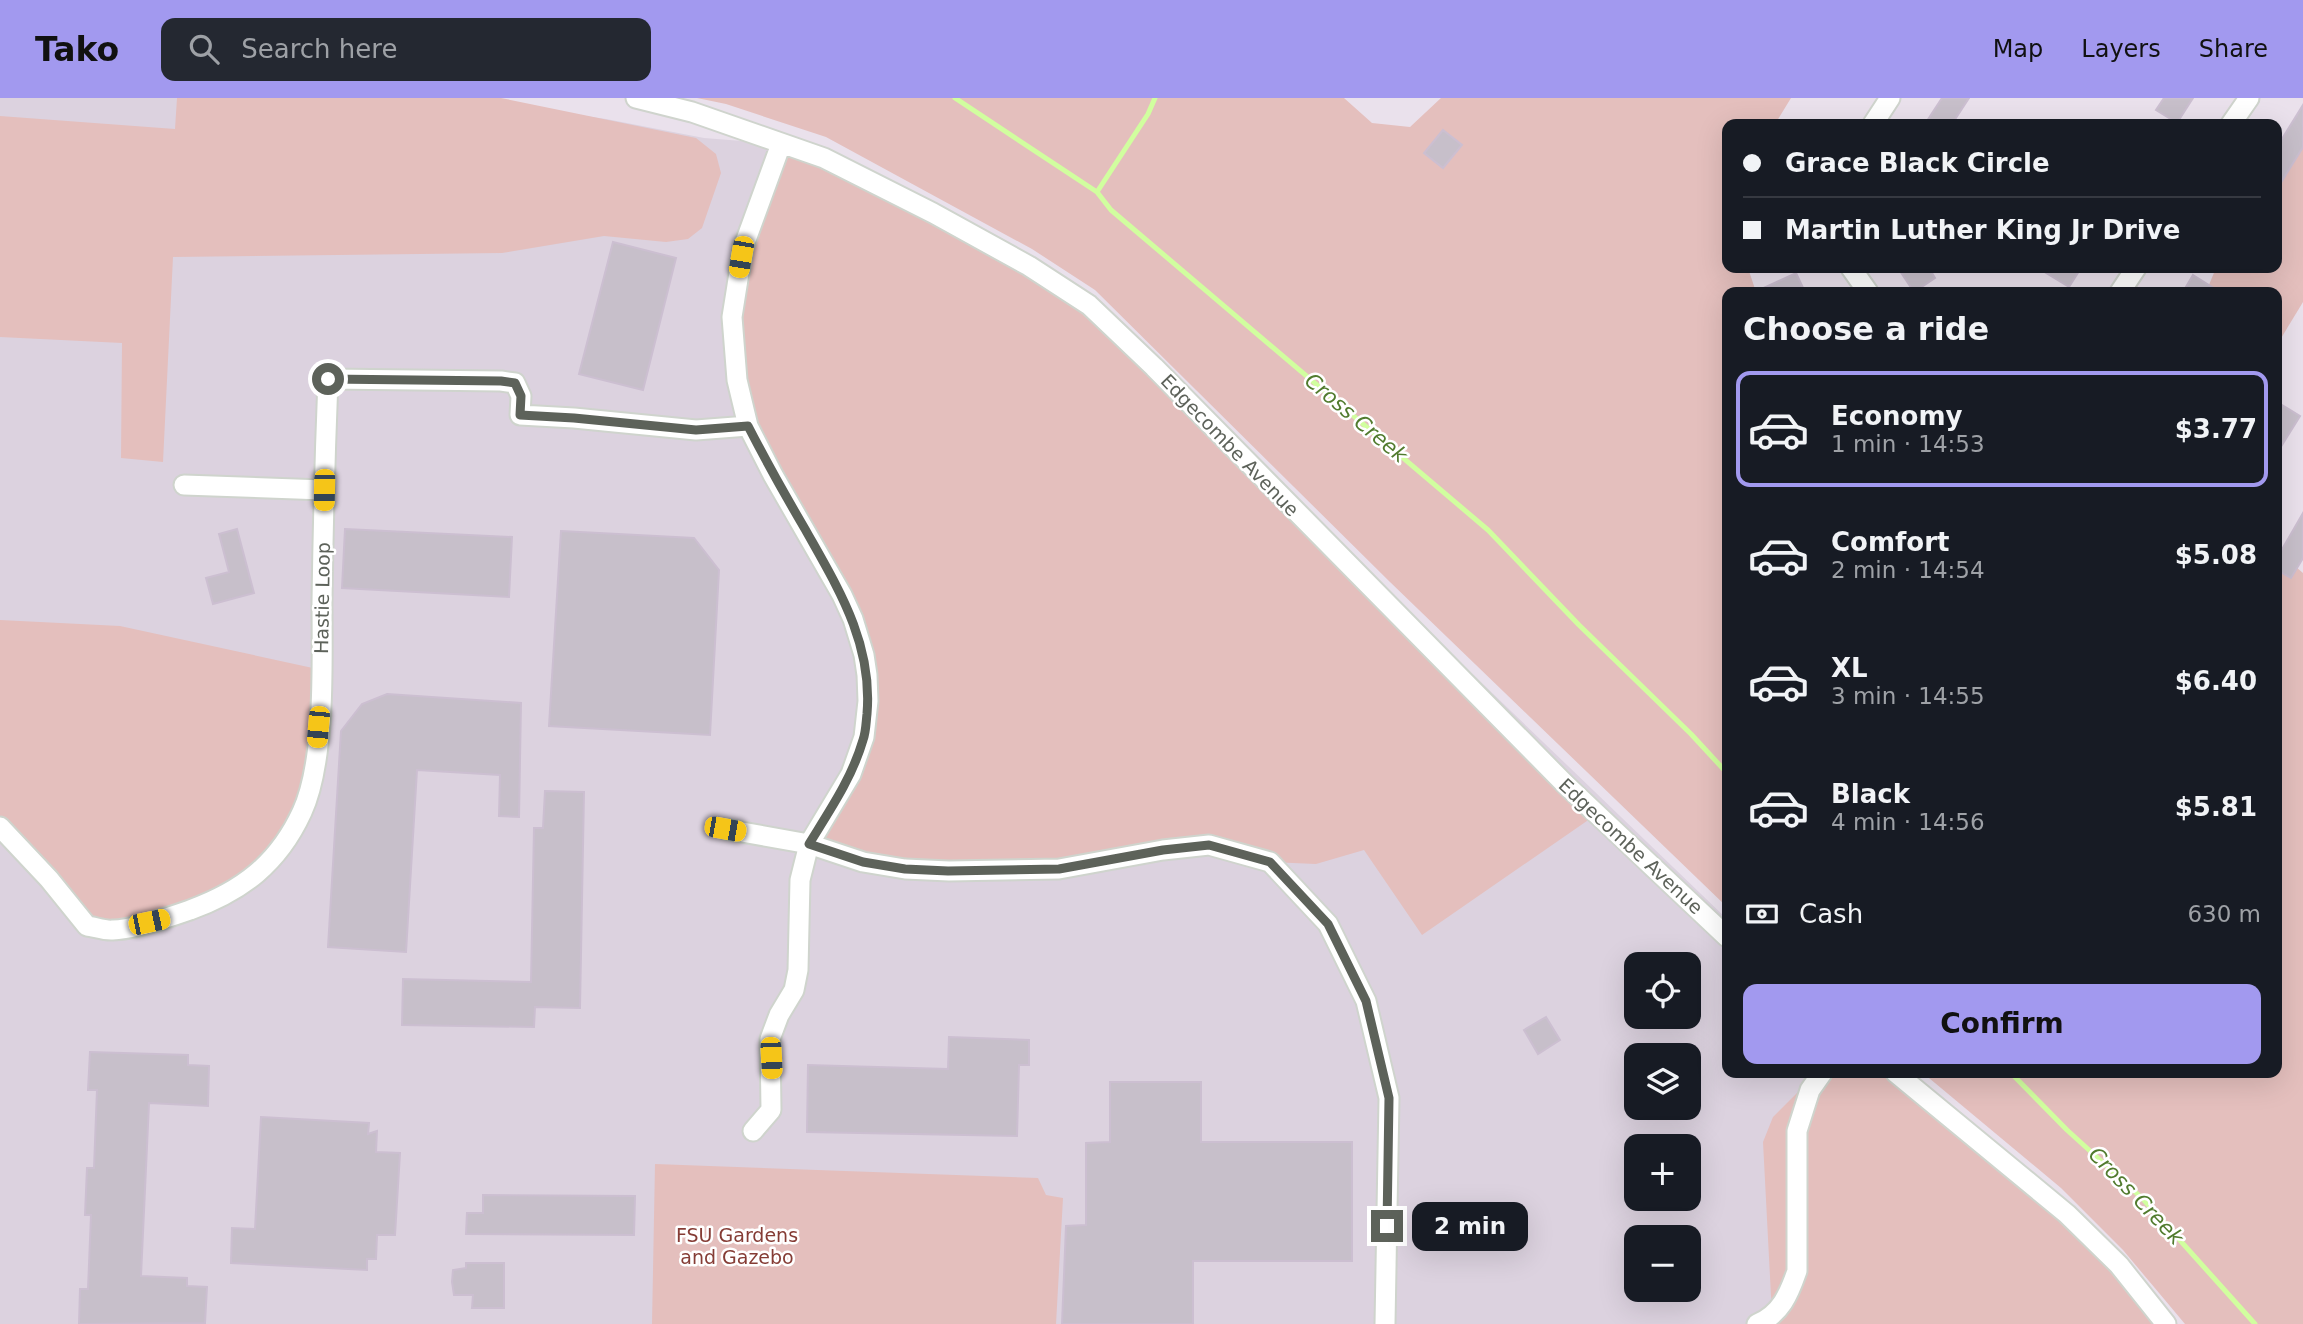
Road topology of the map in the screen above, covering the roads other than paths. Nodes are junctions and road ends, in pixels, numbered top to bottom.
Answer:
1 (636, 98) edge
2 (1890, 98) edge
3 (2249, 98) edge
4 (1876, 119) edge
5 (2234, 119) edge
6 (780, 144) junction
7 (748, 426) junction
8 (184, 485) dead end
9 (324, 490) junction
10 (0, 827) edge
11 (725, 829) dead end
12 (809, 844) junction
13 (1722, 932) edge
14 (1818, 1078) edge
15 (1902, 1078) edge
16 (753, 1131) dead end
17 (1385, 1324) edge
18 (1757, 1324) edge
19 (2166, 1324) edge

1 - 6 street, Edgecombe Avenue
2 - 4 street
3 - 5 street
6 - 7 street
6 - 13 street, Edgecombe Avenue
7 - 9 street, Hastie Loop
7 - 12 street
8 - 9 street
9 - 10 street, Hastie Loop
11 - 12 street
12 - 16 street
12 - 17 street
14 - 18 street
15 - 19 street

